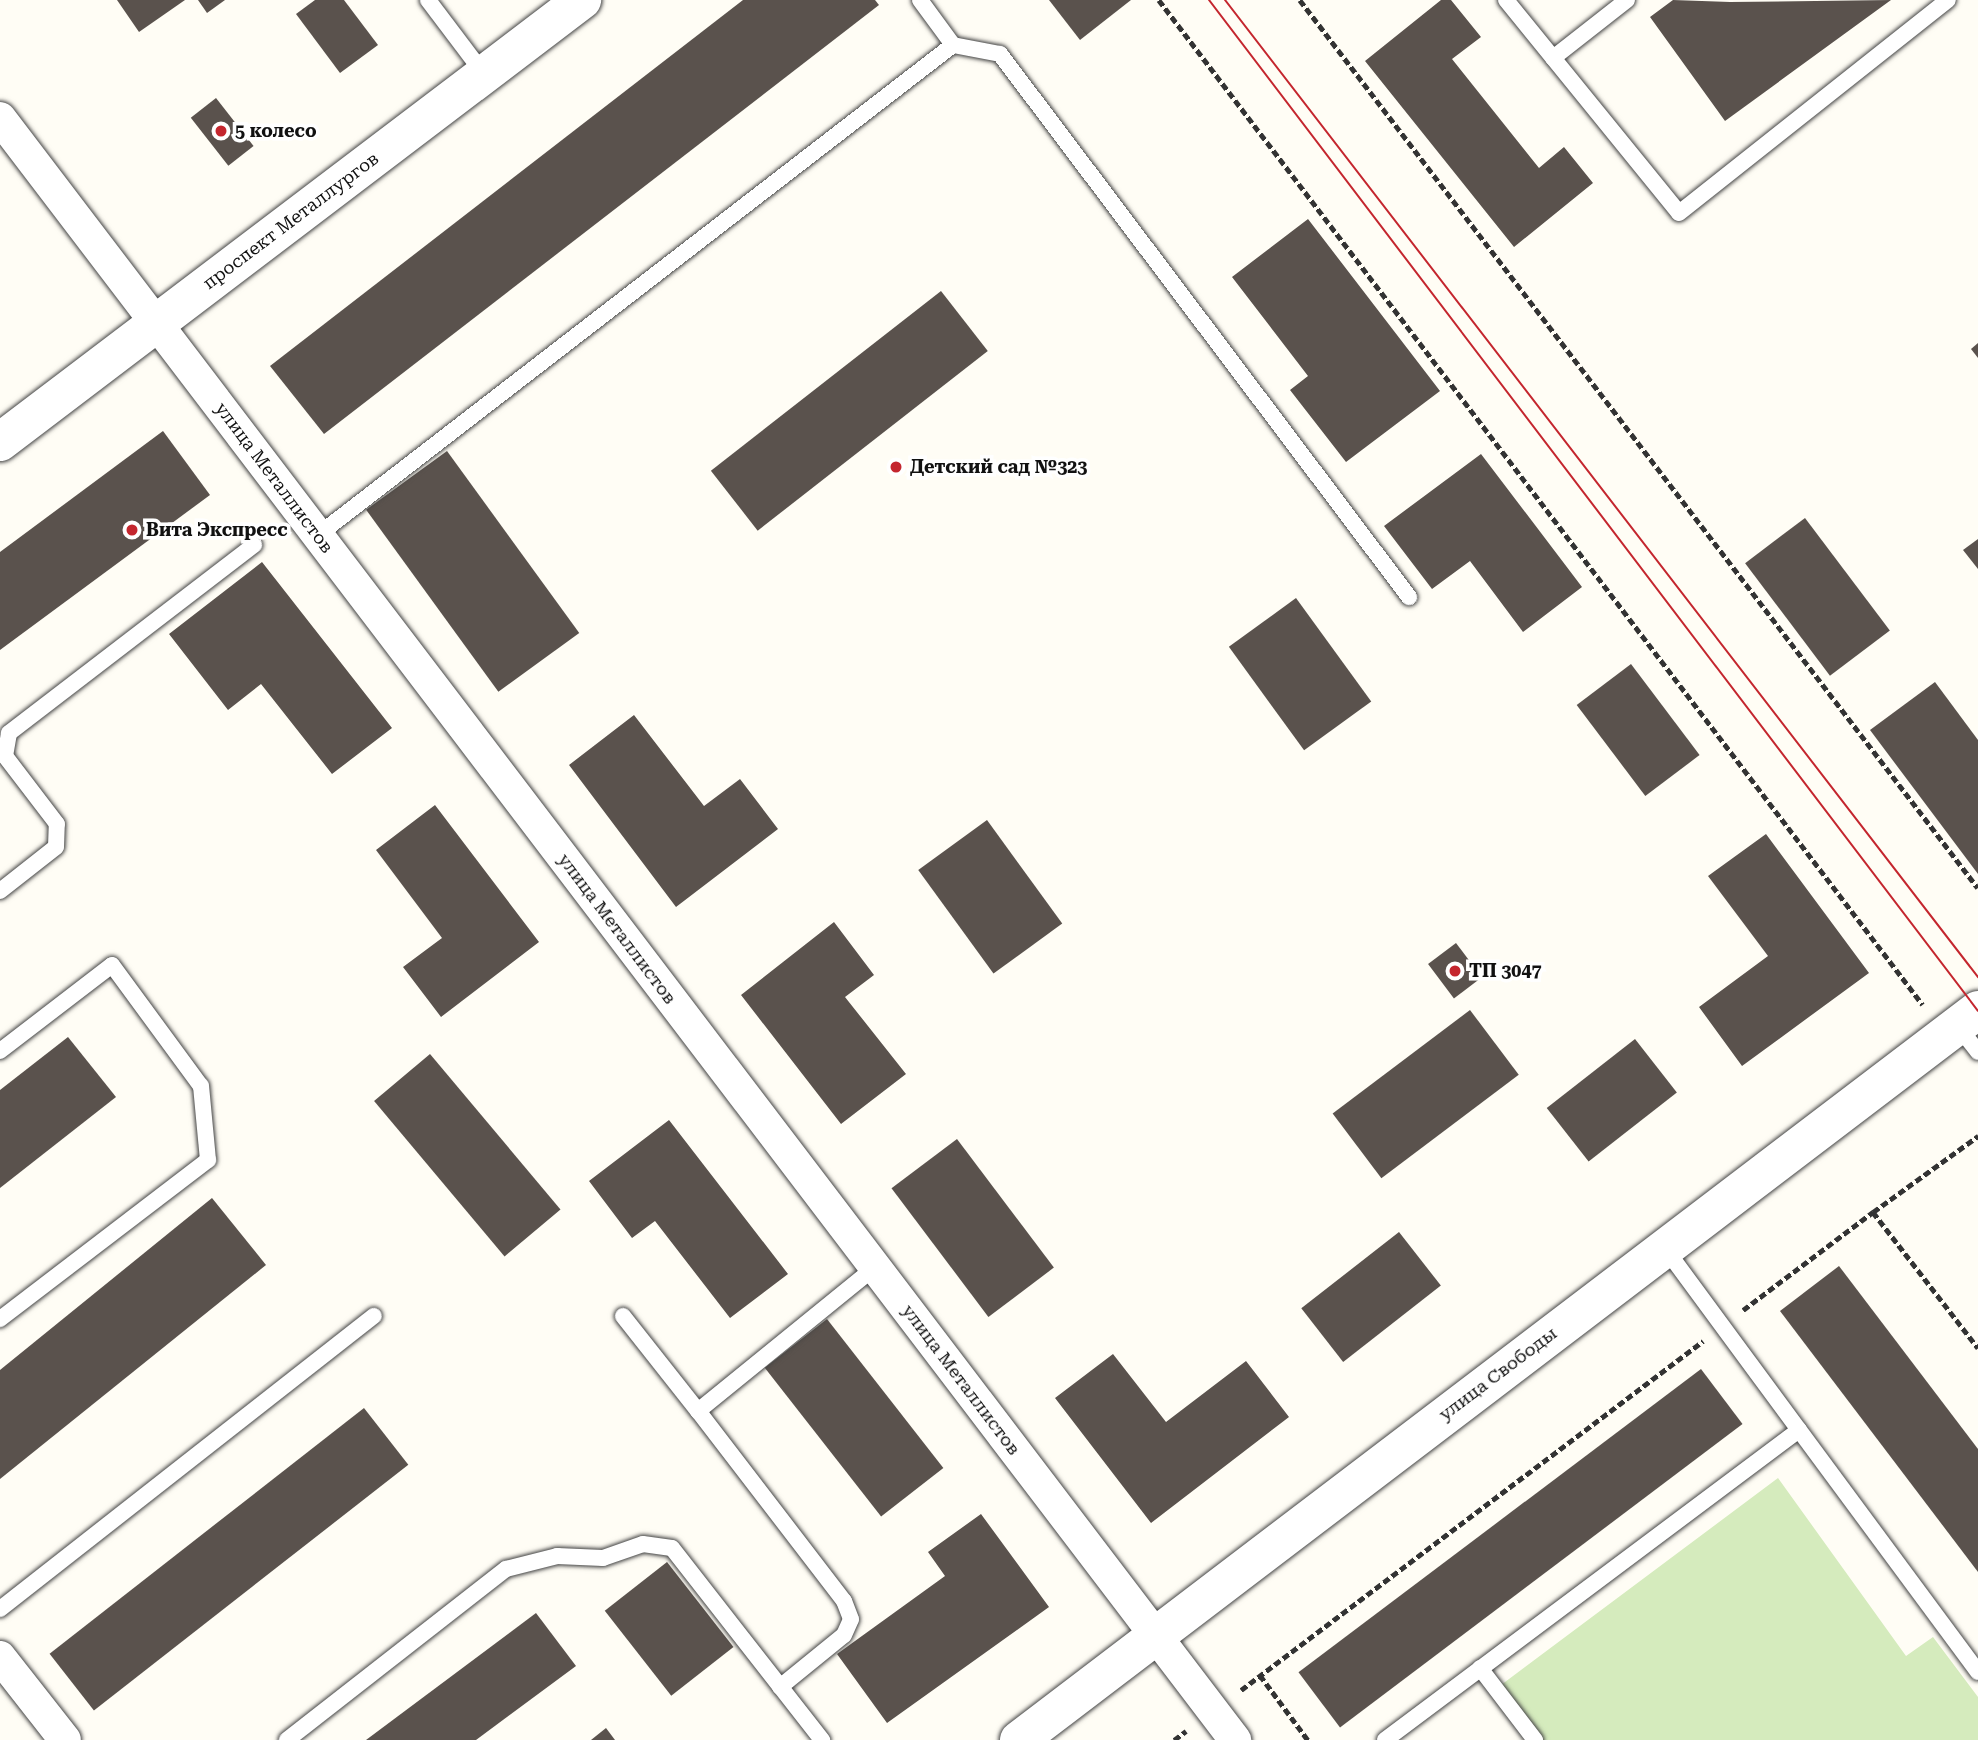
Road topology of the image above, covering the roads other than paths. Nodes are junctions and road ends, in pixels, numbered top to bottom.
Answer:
1 (428, 0) edge
2 (582, 0) edge
3 (920, 0) edge
4 (1506, 0) edge
5 (1627, 0) edge
6 (1948, 0) edge
7 (953, 45) junction
8 (1553, 58) junction
9 (484, 74) junction
10 (0, 118) edge
11 (156, 324) junction
12 (0, 442) edge
13 (318, 535) junction
14 (254, 545) dead end
15 (1409, 597) dead end
16 (0, 891) edge
17 (1965, 1031) edge
18 (0, 1051) edge
19 (1665, 1247) junction
20 (875, 1267) junction
21 (374, 1316) dead end
22 (623, 1316) dead end
23 (0, 1319) edge
24 (698, 1411) junction
25 (1799, 1430) junction
26 (0, 1609) edge
27 (1155, 1636) junction
28 (0, 1657) edge
29 (1480, 1668) junction
30 (1978, 1672) edge
31 (780, 1687) junction
32 (65, 1740) edge
33 (287, 1740) edge
34 (822, 1740) edge
35 (1019, 1740) edge
36 (1235, 1740) edge
37 (1385, 1740) edge
38 (1535, 1740) edge

1 - 9 lane
2 - 9 street, проспект Металлургов
3 - 7 lane
4 - 8 lane
5 - 8 lane
6 - 8 lane
7 - 13 lane
7 - 15 lane
9 - 11 street, проспект Металлургов
10 - 11 street, улица Металлистов
11 - 12 street, проспект Металлургов
11 - 13 street, улица Металлистов
13 - 20 street, улица Металлистов
14 - 16 lane
17 - 19 street, улица Свободы
18 - 23 lane
19 - 25 lane
19 - 27 street, улица Свободы
20 - 24 lane
20 - 27 street, улица Металлистов
21 - 26 lane
22 - 24 lane
24 - 31 lane
25 - 29 lane
25 - 30 lane
27 - 35 street, улица Свободы
27 - 36 street, улица Металлистов
28 - 32 street
29 - 37 lane
29 - 38 lane
31 - 33 lane
31 - 34 lane

